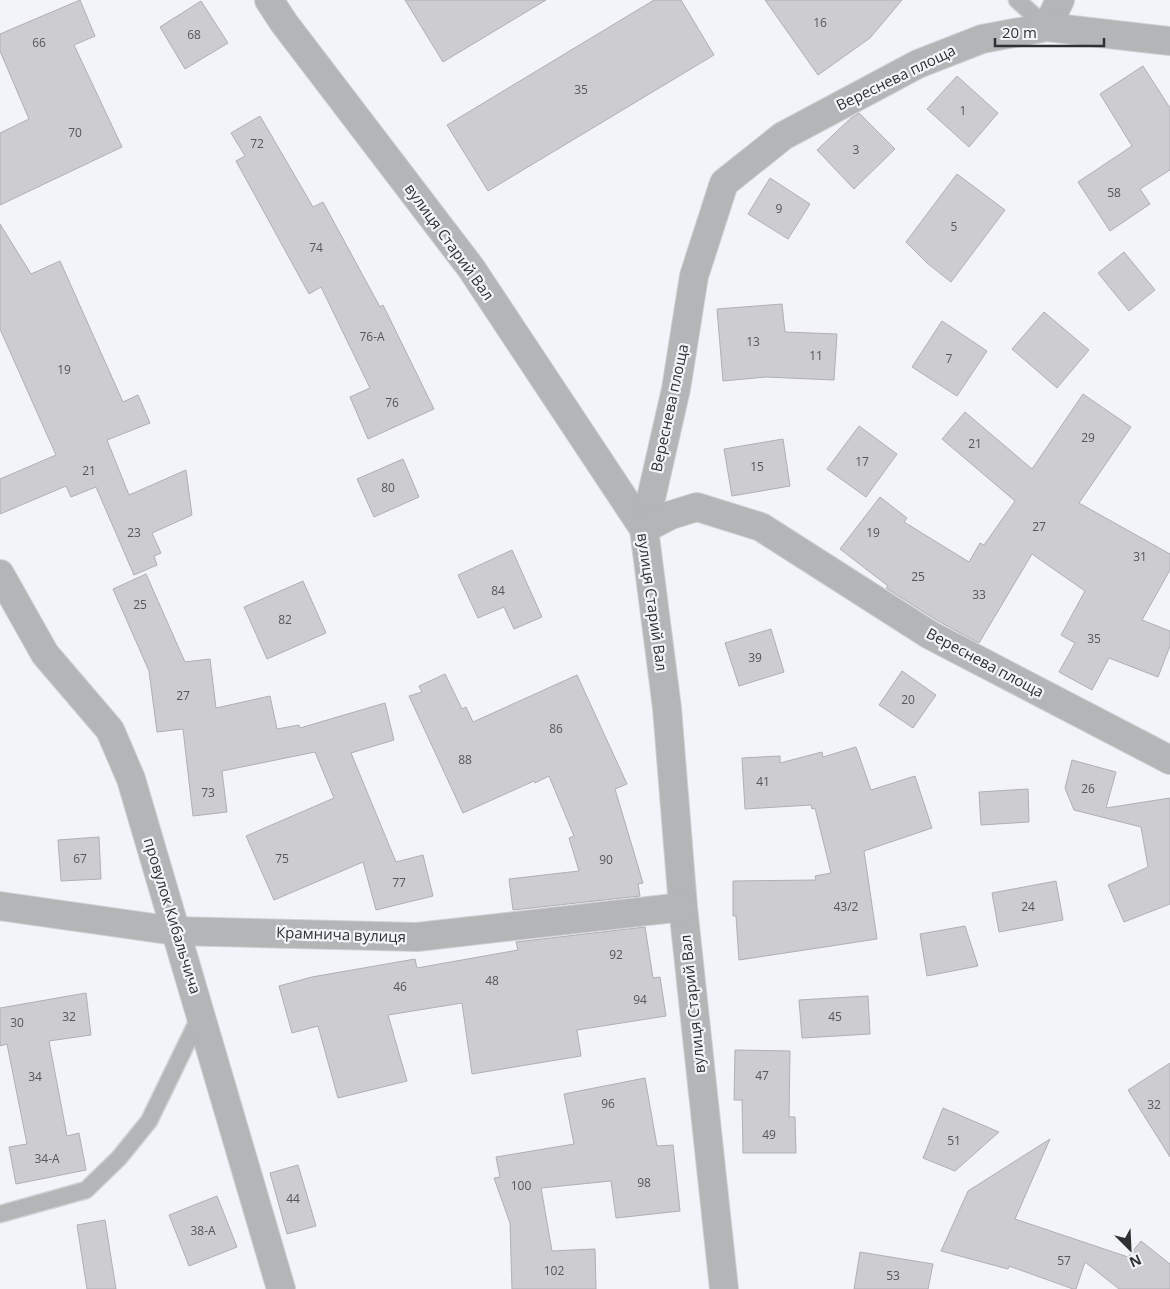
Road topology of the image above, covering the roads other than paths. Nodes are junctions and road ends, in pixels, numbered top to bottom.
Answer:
1 (269, 0) edge
2 (1017, 0) edge
3 (1060, 0) edge
4 (1047, 26) junction
5 (1170, 41) edge
6 (644, 529) junction
7 (0, 574) edge
8 (1170, 760) edge
9 (0, 906) edge
10 (683, 908) junction
11 (175, 931) junction
12 (201, 1014) junction
13 (0, 1214) edge
14 (282, 1289) edge
15 (724, 1289) edge

1 - 6 street, вулиця Старий Вал
2 - 4 lane
3 - 4 street
4 - 5 street, Вереснева площа
4 - 6 street, Вереснева площа
6 - 8 street, Вереснева площа
6 - 10 street, вулиця Старий Вал
7 - 11 street, провулок Кибальчича
9 - 11 street, Крамнича вулиця
10 - 11 street, Крамнича вулиця
10 - 15 street, вулиця Старий Вал
11 - 12 street, провулок Кибальчича
12 - 13 lane
12 - 14 street, провулок Кибальчича

